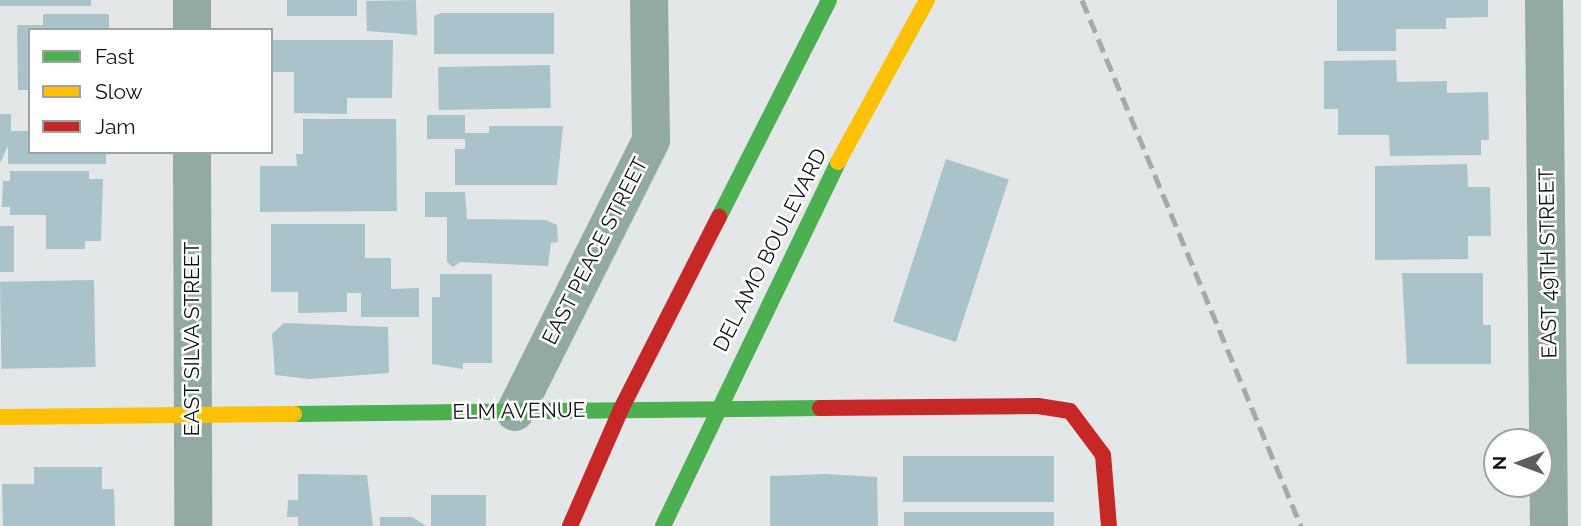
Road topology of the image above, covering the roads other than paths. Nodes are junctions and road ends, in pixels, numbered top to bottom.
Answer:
1 (192, 0) edge
2 (649, 0) edge
3 (829, 0) edge
4 (927, 0) edge
5 (1545, 0) edge
6 (192, 28) edge
7 (192, 154) edge
8 (1565, 403) edge
9 (714, 408) junction
10 (621, 409) junction
11 (514, 412) junction
12 (192, 415) junction
13 (0, 417) edge
14 (193, 526) edge
15 (570, 526) edge
16 (663, 526) edge
17 (1109, 526) edge
18 (1549, 526) edge

1 - 6 street
2 - 11 street, EAST PEACE STREET
3 - 10 street
4 - 9 street, DEL AMO BOULEVARD
5 - 8 street, EAST 49TH STREET
7 - 12 street, EAST SILVA STREET
8 - 18 street, EAST 49TH STREET
9 - 10 street, ELM AVENUE
9 - 16 street, DEL AMO BOULEVARD
9 - 17 street, ELM AVENUE
10 - 11 street, ELM AVENUE
10 - 15 street
11 - 12 street, ELM AVENUE
12 - 13 street, ELM AVENUE
12 - 14 street, EAST SILVA STREET

